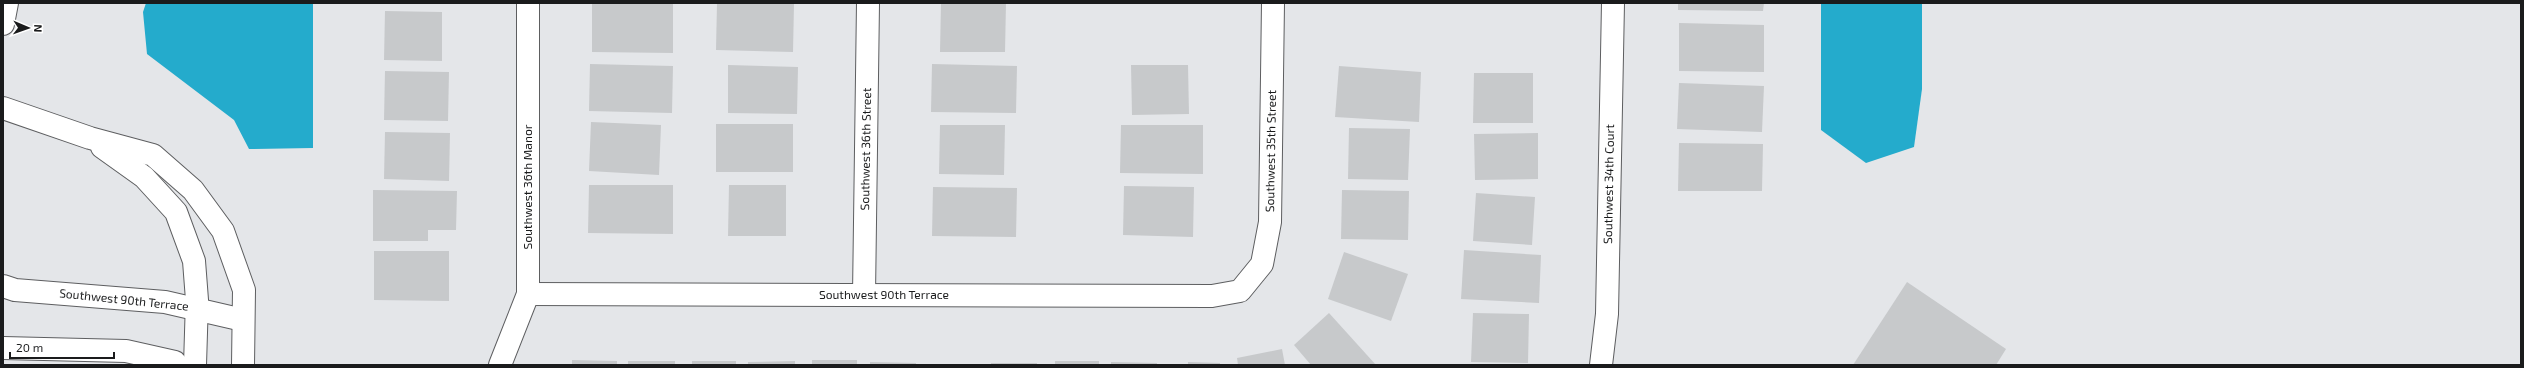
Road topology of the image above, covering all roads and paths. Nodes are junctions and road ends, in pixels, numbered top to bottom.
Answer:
1 (7, 3) edge
2 (528, 3) edge
3 (868, 3) edge
4 (1273, 3) edge
5 (1613, 3) edge
6 (3, 24) edge
7 (3, 108) edge
8 (90, 138) junction
9 (3, 286) edge
10 (1240, 291) joint
11 (528, 294) junction
12 (864, 295) junction
13 (196, 307) junction
14 (243, 320) junction
15 (3, 348) edge
16 (178, 365) edge
17 (195, 365) edge
18 (243, 365) edge
19 (500, 365) edge
20 (1601, 365) edge

1 - 6 street
2 - 11 street, Southwest 36th Manor
3 - 12 street, Southwest 36th Street
4 - 10 street, Southwest 35th Street
5 - 20 street, Southwest 34th Court
7 - 8 street
8 - 13 street
8 - 14 street
9 - 13 street, Southwest 90th Terrace
10 - 12 street, Southwest 90th Terrace
11 - 12 street, Southwest 90th Terrace
11 - 19 street, Southwest 36th Manor
13 - 14 street, Southwest 90th Terrace
13 - 17 street
14 - 18 street
15 - 16 street

